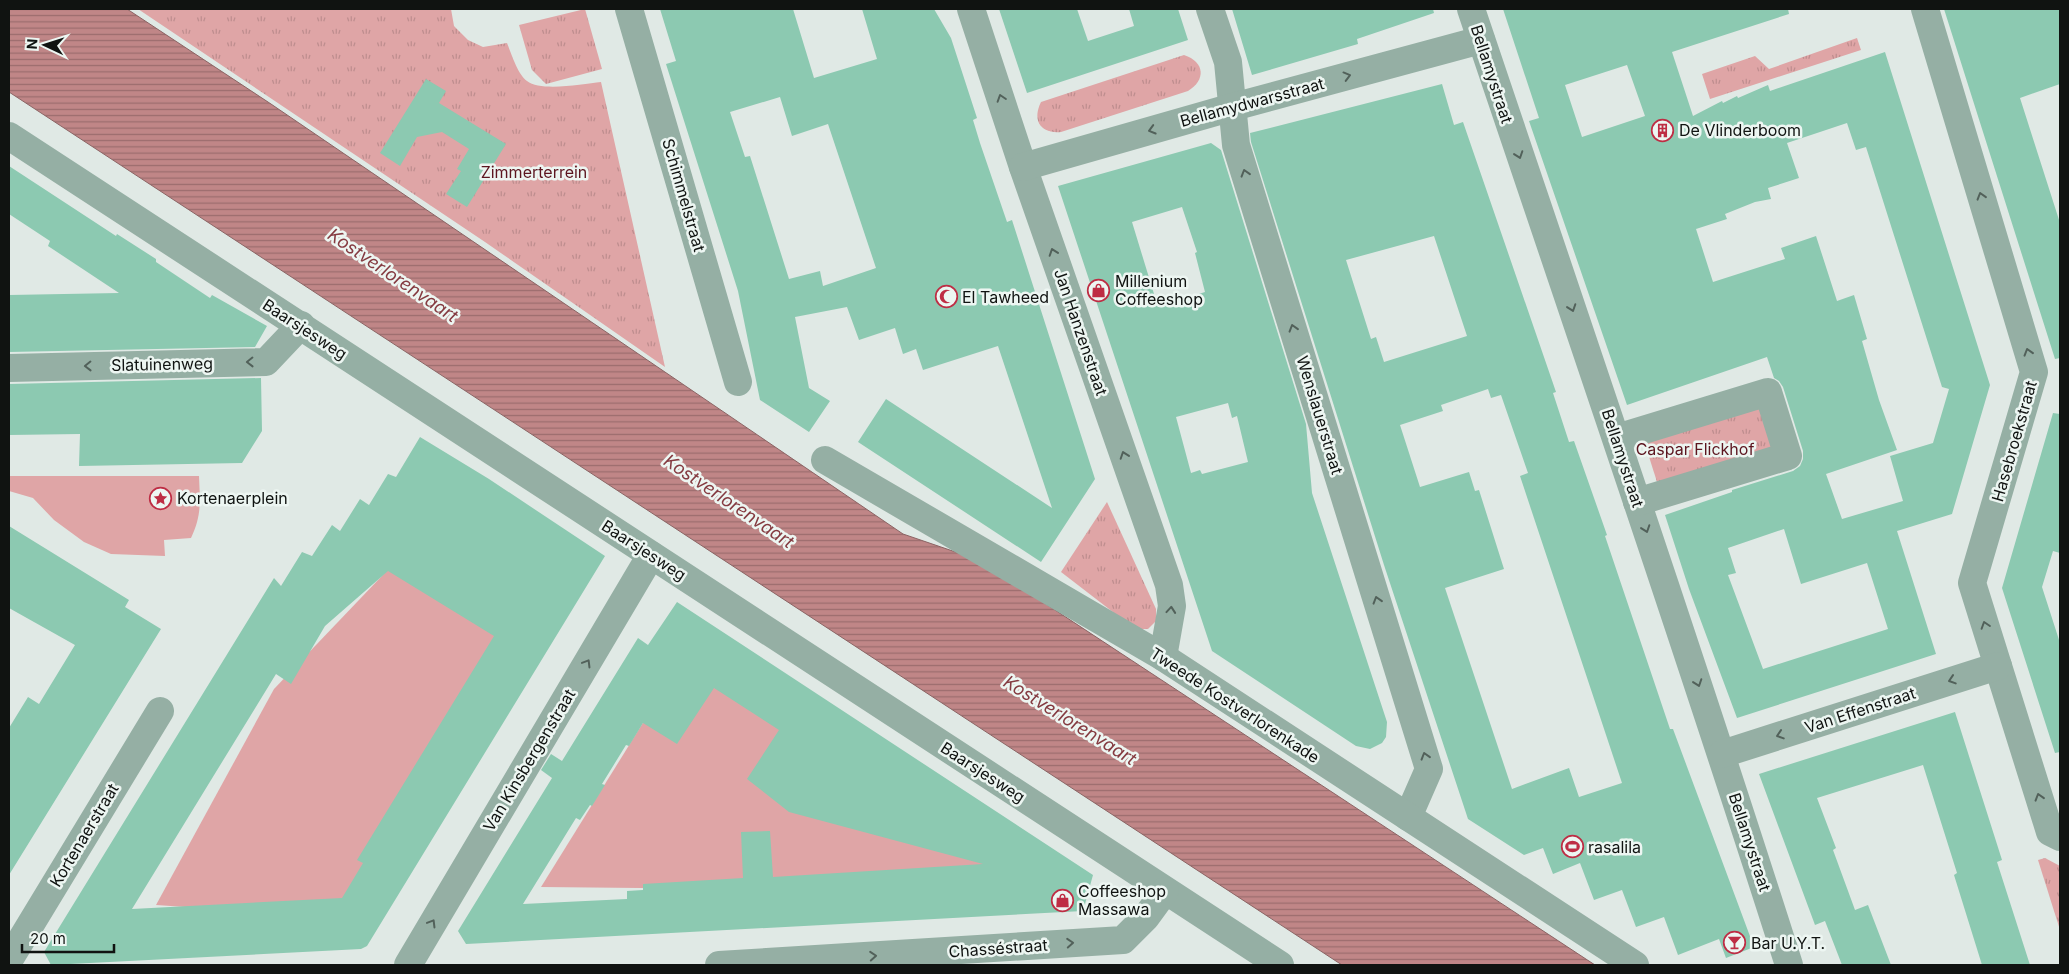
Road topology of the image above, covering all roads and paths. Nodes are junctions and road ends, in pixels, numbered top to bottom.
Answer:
1 (629, 9) edge
2 (972, 9) edge
3 (1210, 9) edge
4 (1471, 9) edge
5 (1925, 9) edge
6 (1481, 40) junction
7 (1233, 107) junction
8 (9, 136) edge
9 (1023, 167) junction
10 (300, 325) junction
11 (9, 368) edge
12 (738, 382) dead end
13 (1617, 438) junction
14 (825, 460) dead end
15 (1636, 502) junction
16 (651, 555) junction
17 (1163, 657) junction
18 (1998, 666) junction
19 (160, 711) dead end
20 (1722, 754) junction
21 (1408, 817) junction
22 (2060, 838) edge
23 (1165, 891) junction
24 (9, 960) edge
25 (408, 965) edge
26 (719, 965) edge
27 (1280, 965) edge
28 (1635, 965) edge
29 (1789, 965) edge

1 - 12 street, Schimmelstraat
9 -> 2 street, Jan Hanzenstraat
3 - 7 street, Wenslauerstraat
4 - 6 street, Bellamystraat
18 -> 5 street, Hasebroekstraat
7 -> 6 street, Bellamydwarsstraat
6 -> 13 street, Bellamystraat
7 -> 9 street, Bellamydwarsstraat
21 -> 7 street, Wenslauerstraat
8 - 10 street, Baarsjesweg
17 -> 9 street, Jan Hanzenstraat
10 -> 11 street, Slatuinenweg
10 - 16 street, Baarsjesweg
13 - 15 street, Bellamystraat
13 - 15 street
14 - 17 street, Tweede Kostverlorenkade
15 -> 20 street, Bellamystraat
16 - 23 street, Baarsjesweg
25 -> 16 street, Van Kinsbergenstraat
17 - 21 street, Tweede Kostverlorenkade
18 -> 20 street, Van Effenstraat
22 -> 18 street, Hasebroekstraat
19 - 24 street, Kortenaerstraat
20 - 29 street, Bellamystraat
21 - 28 street, Tweede Kostverlorenkade
26 -> 23 street, Chasséstraat
23 - 27 street, Baarsjesweg

